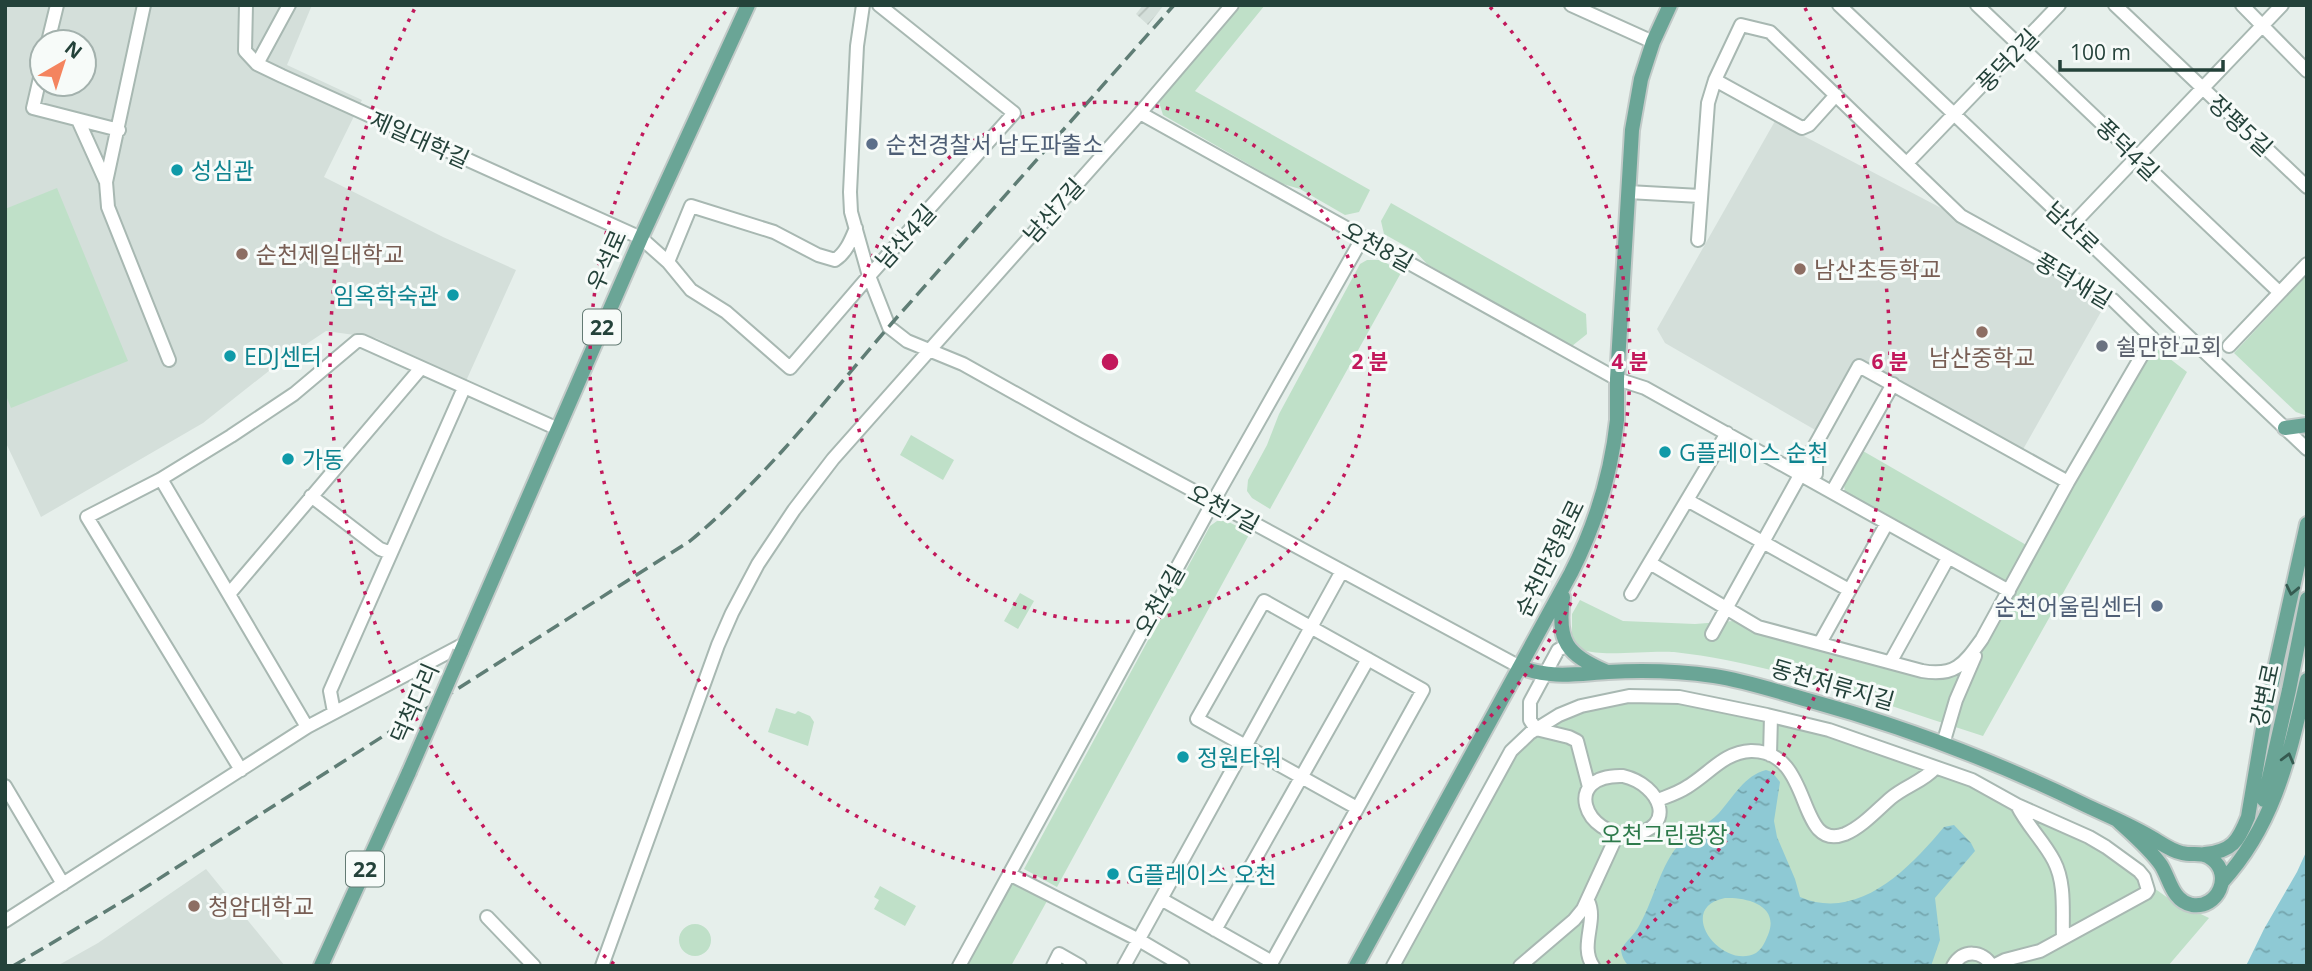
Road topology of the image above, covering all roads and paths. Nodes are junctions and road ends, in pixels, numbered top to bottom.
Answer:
1 (57, 5) edge
2 (144, 5) edge
3 (246, 5) edge
4 (289, 5) edge
5 (748, 5) edge
6 (863, 5) edge
7 (879, 5) edge
8 (1231, 5) edge
9 (1570, 5) edge
10 (1670, 5) edge
11 (1839, 5) edge
12 (1977, 5) edge
13 (2059, 5) edge
14 (2115, 5) edge
15 (2242, 5) edge
16 (2282, 5) edge
17 (2263, 25) junction
18 (51, 28) edge
19 (1653, 42) junction
20 (2020, 46) junction
21 (257, 64) junction
22 (2307, 71) edge
23 (1715, 80) junction
24 (2202, 88) junction
25 (1836, 95) junction
26 (35, 98) edge
27 (1140, 113) junction
28 (1954, 115) junction
29 (78, 120) junction
30 (119, 130) junction
31 (2136, 156) junction
32 (1908, 163) junction
33 (106, 182) junction
34 (2307, 187) edge
35 (1628, 192) junction
36 (1700, 195) junction
37 (2071, 226) junction
38 (856, 229) junction
39 (1363, 237) junction
40 (641, 238) junction
41 (1698, 240) dead end
42 (668, 262) junction
43 (2307, 264) edge
44 (869, 276) junction
45 (2279, 292) junction
46 (2229, 346) dead end
47 (928, 349) junction
48 (169, 360) dead end
49 (421, 368) junction
50 (1617, 379) junction
51 (1893, 384) junction
52 (464, 388) junction
53 (2307, 425) edge
54 (2285, 428) junction
55 (558, 429) junction
56 (1727, 433) junction
57 (2307, 449) edge
58 (1804, 467) junction
59 (160, 479) junction
60 (2068, 482) junction
61 (1832, 492) junction
62 (312, 496) junction
63 (1687, 500) junction
64 (1213, 502) junction
65 (1887, 523) junction
66 (2307, 524) edge
67 (1763, 542) junction
68 (391, 553) junction
69 (1948, 558) junction
70 (1650, 563) junction
71 (1342, 571) junction
72 (1564, 586) junction
73 (1849, 590) junction
74 (2009, 591) junction
75 (229, 594) junction
76 (1631, 594) dead end
77 (2307, 599) edge
78 (1726, 609) junction
79 (1311, 627) junction
80 (1712, 634) dead end
81 (1982, 639) junction
82 (1820, 643) junction
83 (1568, 645) junction
84 (463, 648) junction
85 (1368, 659) junction
86 (1891, 661) junction
87 (1520, 667) junction
88 (1608, 672) junction
89 (1944, 673) junction
90 (1544, 674) junction
91 (2307, 680) edge
92 (1957, 696) junction
93 (334, 712) junction
94 (1771, 716) junction
95 (307, 727) junction
96 (1536, 729) junction
97 (1943, 744) junction
98 (1246, 746) junction
99 (1770, 755) junction
100 (1935, 768) junction
101 (241, 770) junction
102 (1302, 777) junction
103 (5, 786) edge
104 (1589, 787) junction
105 (1658, 800) junction
106 (2017, 805) junction
107 (1357, 808) junction
108 (2117, 820) junction
109 (1618, 833) junction
110 (2248, 837) junction
111 (2188, 854) junction
112 (2205, 855) junction
113 (1009, 874) junction
114 (2170, 880) junction
115 (2222, 882) junction
116 (63, 884) junction
117 (1161, 899) junction
118 (1588, 901) junction
119 (487, 917) dead end
120 (5, 920) edge
121 (1215, 930) junction
122 (2063, 938) junction
123 (1139, 940) junction
124 (321, 966) edge
125 (534, 966) edge
126 (602, 966) edge
127 (959, 966) edge
128 (1053, 966) edge
129 (1080, 966) edge
130 (1124, 966) edge
131 (1183, 966) edge
132 (1356, 966) edge
133 (1393, 966) edge
134 (1520, 966) edge
135 (1592, 966) edge
136 (1952, 966) edge
137 (1993, 966) edge

1 - 18 street
2 - 30 street
3 - 21 street
4 - 21 street
5 - 40 main road, 우석로 / 22
6 - 38 street, 오천7길
7 - 44 street, 남산4길
8 - 27 street, 남산7길
9 - 19 street
10 - 19 main road, 순천만정원로
11 - 28 street, 남산로
12 - 20 street, 풍덕4길
13 - 20 street, 풍덕2길
14 - 24 street, 장평5길
15 - 17 street
16 - 17 street
17 - 22 street
17 - 24 street
19 - 35 main road, 순천만정원로
20 - 28 street, 풍덕2길
20 - 31 street, 풍덕4길
21 - 40 street, 제일대학길
23 - 25 street
23 - 25 street, 풍덕새길
23 - 36 street, 풍덕새길
24 - 31 street
24 - 34 street, 장평5길
25 - 32 street, 풍덕새길
26 - 29 street
27 - 39 street, 오천8길
27 - 47 street, 남산7길
28 - 32 street, 풍덕2길
28 - 37 street, 남산로
29 - 30 street
29 - 33 street
30 - 33 street
31 - 37 street
31 - 45 street, 풍덕4길
32 - 60 street, 풍덕새길
33 - 48 street
35 - 36 street
35 - 50 main road, 순천만정원로
36 - 41 street, 풍덕새길
37 - 54 street, 남산로
38 - 42 street
38 - 44 street, 오천7길
39 - 50 street, 오천8길
39 - 64 street, 오천4길
40 - 42 street, 제일대학길
40 - 55 main road, 우석로 / 22
42 - 44 street, 남산4길
43 - 45 street
44 - 47 street, 오천7길
45 - 46 street
47 - 64 street, 오천7길
47 - 126 street, 남산7길
49 - 52 street
49 - 59 street
49 - 62 street
50 - 56 street
50 - 72 main road, 순천만정원로
51 - 58 street
51 - 60 street
51 - 61 street
52 - 55 street
52 - 68 street
53 - 54 main road
54 - 57 street, 남산로
55 - 84 main road, 우석로 / 22
56 - 58 street
56 - 63 street
58 - 61 street
58 - 67 street
59 - 75 street
59 - 101 street
60 - 74 street, 풍덕새길
61 - 65 street
62 - 68 street
62 - 75 street
63 - 67 street
63 - 70 street
64 - 71 street, 오천7길
64 - 113 street, 오천4길
65 - 69 street
65 - 73 street
66 -> 110 main road
67 - 73 street
67 - 78 street
68 - 93 street
69 - 74 street
69 - 86 street
70 - 76 street
70 - 78 street
71 - 79 street
71 - 87 street, 오천7길
72 - 83 main road
72 - 87 main road, 순천만정원로
73 - 82 street
74 - 81 street, 풍덕새길
75 - 95 street
77 - 110 main road, 강변로
78 - 80 street
78 - 82 street
79 - 85 street
79 - 98 street
79 - 98 street
81 - 89 street, 풍덕새길
81 - 92 street
82 - 86 street
83 - 88 main road
83 - 90 street
84 - 93 street
84 - 124 main road, 덕척다리 / 22, bridge
85 - 102 street
85 - 107 street
86 - 89 street
87 - 90 main road, 동천저류지길
87 - 132 main road, 순천만정원로
88 - 90 main road, 동천저류지길
88 - 97 main road, 동천저류지길
89 - 92 street
90 - 96 street
110 -> 91 main road
92 - 97 street
93 - 95 street
94 - 96 street
94 - 99 street
94 - 100 street
95 - 101 street
96 - 104 street
96 - 133 street
97 - 108 main road, 동천저류지길
98 - 102 street
98 - 117 street
99 - 100 street
99 - 105 street
100 - 106 street
101 - 116 street
102 - 107 street
102 - 121 street
103 - 116 street
104 - 105 street
104 - 109 street
105 - 109 street
106 - 122 street
106 - 122 street
107 - 121 street
108 - 111 main road
108 - 114 main road
109 - 118 street
110 - 112 main road
110 - 115 main road
111 - 112 main road
111 - 114 main road
112 - 115 main road
113 - 123 street
113 - 127 street, 오천4길
114 - 115 main road
116 - 120 street
117 - 121 street
117 - 123 street
118 - 134 street
118 - 135 street
119 - 125 street
122 - 137 street
123 - 130 street
123 - 131 street
128 - 129 street
136 - 137 street

